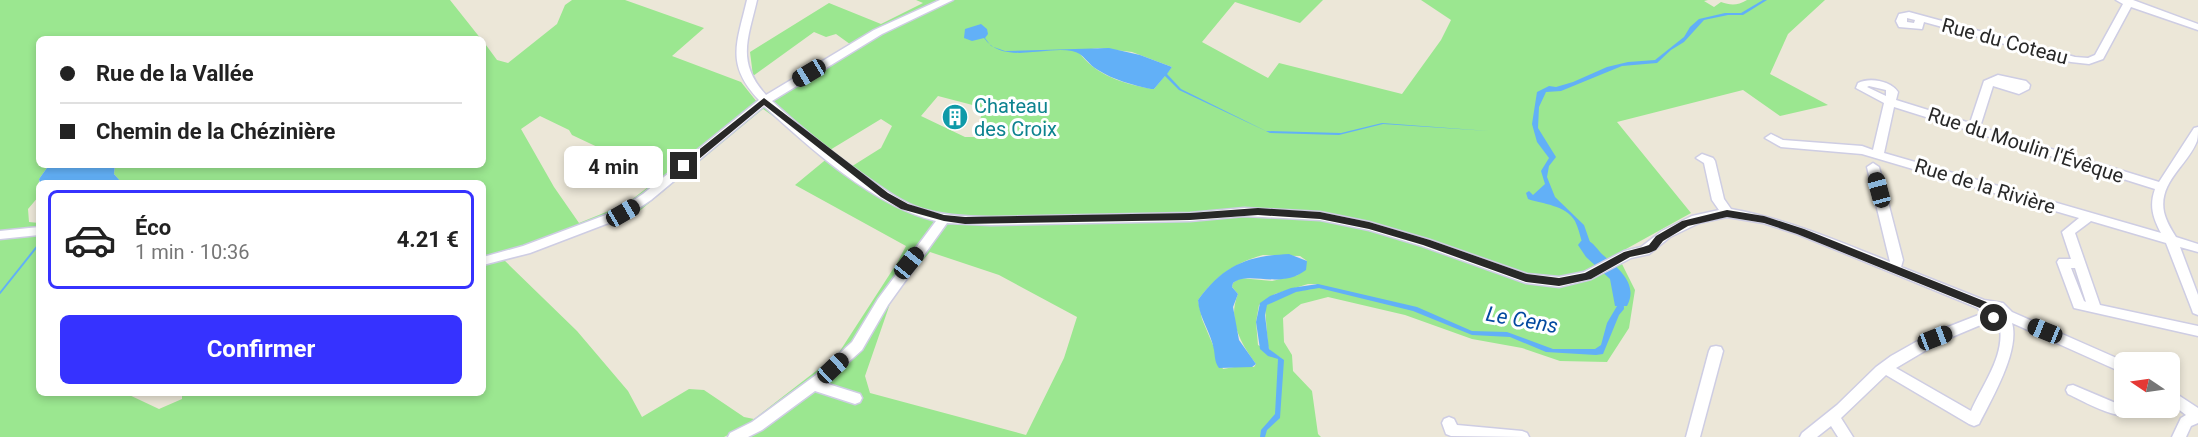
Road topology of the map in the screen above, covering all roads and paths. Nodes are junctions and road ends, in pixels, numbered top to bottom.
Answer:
1 (752, 0) edge
2 (948, 0) edge
3 (2125, 1) edge
4 (1920, 18) dead end
5 (2198, 27) edge
6 (1989, 81) dead end
7 (764, 101) junction
8 (1974, 129) junction
9 (2198, 131) edge
10 (1771, 138) dead end
11 (2193, 150) edge
12 (1878, 154) junction
13 (1702, 158) dead end
14 (1873, 167) dead end
15 (2161, 187) junction
16 (1727, 213) junction
17 (2088, 217) junction
18 (944, 218) junction
19 (36, 231) edge
20 (0, 235) edge
21 (2169, 238) junction
22 (2198, 248) edge
23 (486, 260) edge
24 (1894, 270) junction
25 (2198, 310) edge
26 (1997, 314) junction
27 (2198, 331) edge
28 (1716, 351) dead end
29 (2114, 364) edge
30 (1885, 368) junction
31 (813, 385) junction
32 (2073, 390) dead end
33 (855, 398) dead end
34 (2180, 403) edge
35 (2114, 409) edge
36 (2198, 416) edge
37 (1832, 417) junction
38 (1449, 423) dead end
39 (735, 437) edge
40 (1522, 437) edge
41 (1693, 437) edge
42 (1807, 437) edge
43 (1846, 437) edge
44 (2179, 437) edge

1 - 7 street
2 - 7 street
3 - 4 street, Rue du Coteau
3 - 5 street
6 - 8 street
7 - 18 street
7 - 23 street
8 - 12 street, Rue du Moulin l'Évêque
8 - 15 street, Rue du Moulin l'Évêque
9 - 11 street
10 - 12 street, Rue de la Rivière
11 - 15 street
12 - 17 street, Rue de la Rivière
13 - 16 street
14 - 24 street
15 - 21 street
16 - 18 street
16 - 24 street
17 - 21 street, Rue de la Rivière
17 - 27 street
18 - 31 street
19 - 20 street
21 - 22 street, Rue de la Rivière
21 - 25 street
24 - 26 street
26 - 29 street
26 - 30 street
26 - 30 street
28 - 41 street
30 - 37 street
31 - 33 street
31 - 39 street
32 - 35 street
34 - 36 street
36 - 44 street
37 - 42 street
37 - 43 street
38 - 40 street

